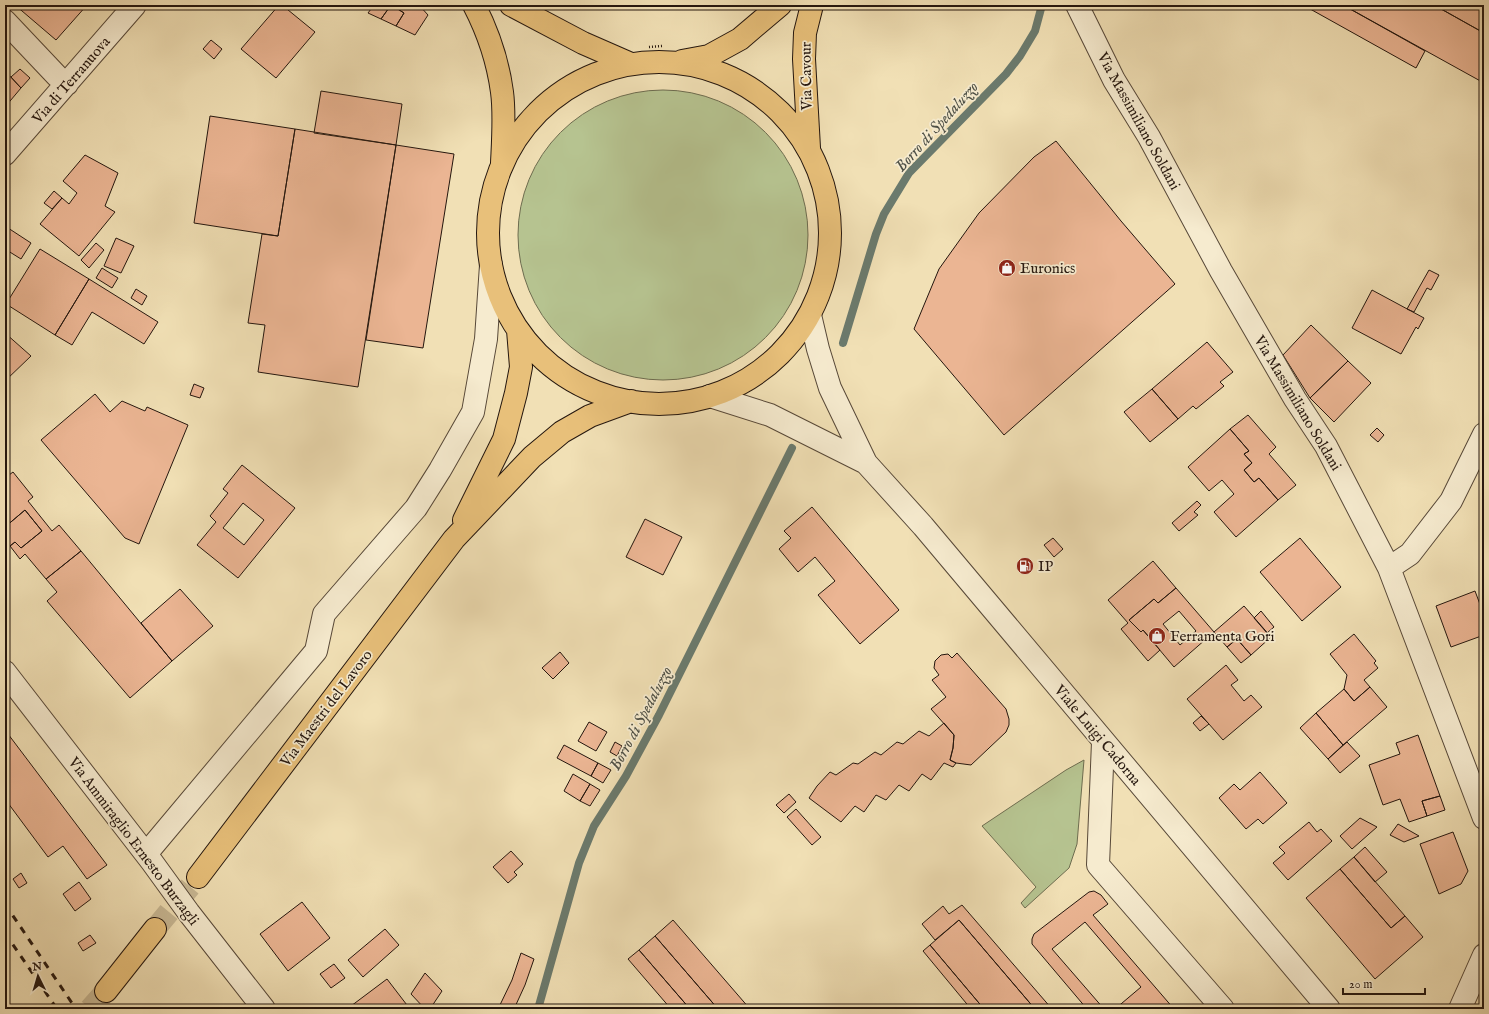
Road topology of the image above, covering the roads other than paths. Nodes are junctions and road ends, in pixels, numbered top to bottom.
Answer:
1 (135, 5) edge
2 (474, 5) edge
3 (511, 5) edge
4 (780, 5) edge
5 (812, 5) edge
6 (1077, 5) edge
7 (5, 22) edge
8 (672, 54) junction
9 (638, 56) junction
10 (67, 84) junction
11 (809, 148) junction
12 (5, 154) edge
13 (501, 166) junction
14 (491, 265) junction
15 (810, 315) junction
16 (518, 330) junction
17 (710, 396) junction
18 (631, 401) junction
19 (1484, 434) edge
20 (866, 463) junction
21 (454, 539) junction
22 (1389, 568) junction
23 (5, 672) edge
24 (1103, 742) junction
25 (1484, 818) edge
26 (146, 854) junction
27 (198, 877) tunnel mouth
28 (155, 929) tunnel mouth
29 (1484, 955) edge
30 (106, 991) tunnel mouth
31 (264, 1009) edge
32 (1223, 1009) edge
33 (1329, 1009) edge
34 (1460, 1009) edge

1 - 10 street, Via di Terranuova
2 - 13 main road
3 - 9 main road
4 - 8 main road
5 - 11 main road, Via Cavour
6 - 22 street, Via Massimiliano Soldani
7 - 10 street
8 - 9 main road
8 - 11 main road
9 - 13 main road
10 - 12 street, Via di Terranuova
11 - 15 main road
13 - 14 main road
14 - 16 main road
14 - 26 street
15 - 17 main road
15 - 20 street, Viale Luigi Cadorna
16 - 18 main road
16 - 21 main road, Via Maestri del Lavoro
17 - 18 main road
17 - 20 street, Viale Luigi Cadorna
18 - 21 main road, Via Maestri del Lavoro
19 - 22 street
20 - 24 street, Viale Luigi Cadorna
21 - 27 main road, Via Maestri del Lavoro
22 - 25 street, Via Massimiliano Soldani
23 - 26 street, Via Ammiraglio Ernesto Burzagli
24 - 32 street
24 - 33 street, Viale Luigi Cadorna
26 - 31 street, Via Ammiraglio Ernesto Burzagli
28 - 30 main road
29 - 34 street

